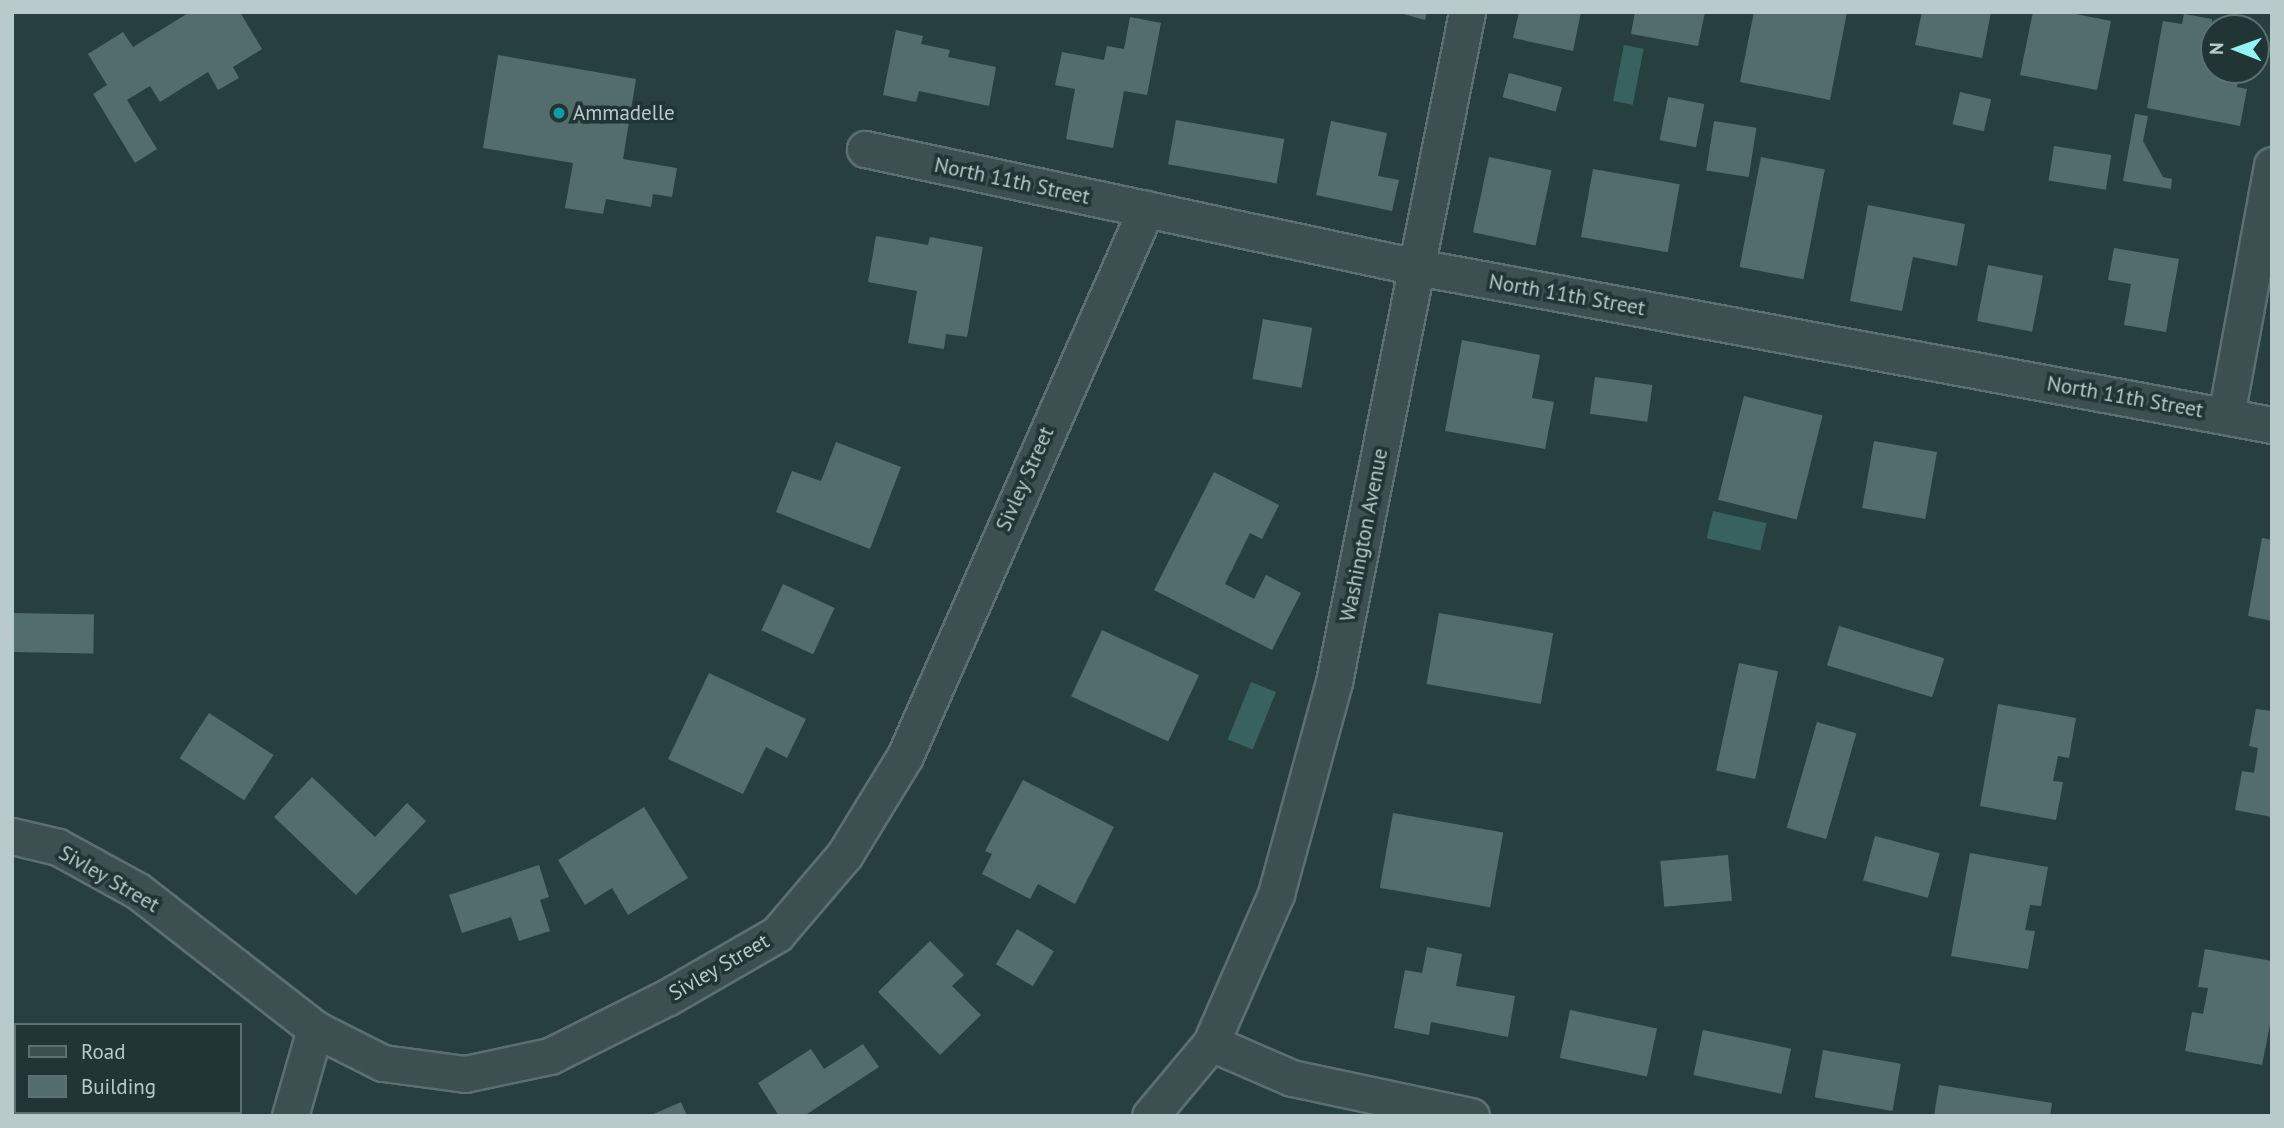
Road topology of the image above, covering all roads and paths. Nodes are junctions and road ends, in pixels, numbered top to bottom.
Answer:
1 (1467, 12) edge
2 (865, 149) dead end
3 (2272, 165) edge
4 (1146, 209) junction
5 (1417, 267) junction
6 (2226, 416) junction
7 (2272, 425) edge
8 (12, 836) edge
9 (315, 1029) junction
10 (1211, 1043) junction
11 (290, 1116) edge
12 (1150, 1116) edge
13 (1471, 1116) edge

1 - 5 street, Washington Avenue
2 - 4 street, North 11th Street
3 - 6 street
4 - 5 street, North 11th Street
4 - 9 street, Sivley Street
5 - 6 street, North 11th Street
5 - 10 street, Washington Avenue
6 - 7 street, North 11th Street
8 - 9 street, Sivley Street
9 - 11 street
10 - 12 street, Washington Avenue
10 - 13 street

